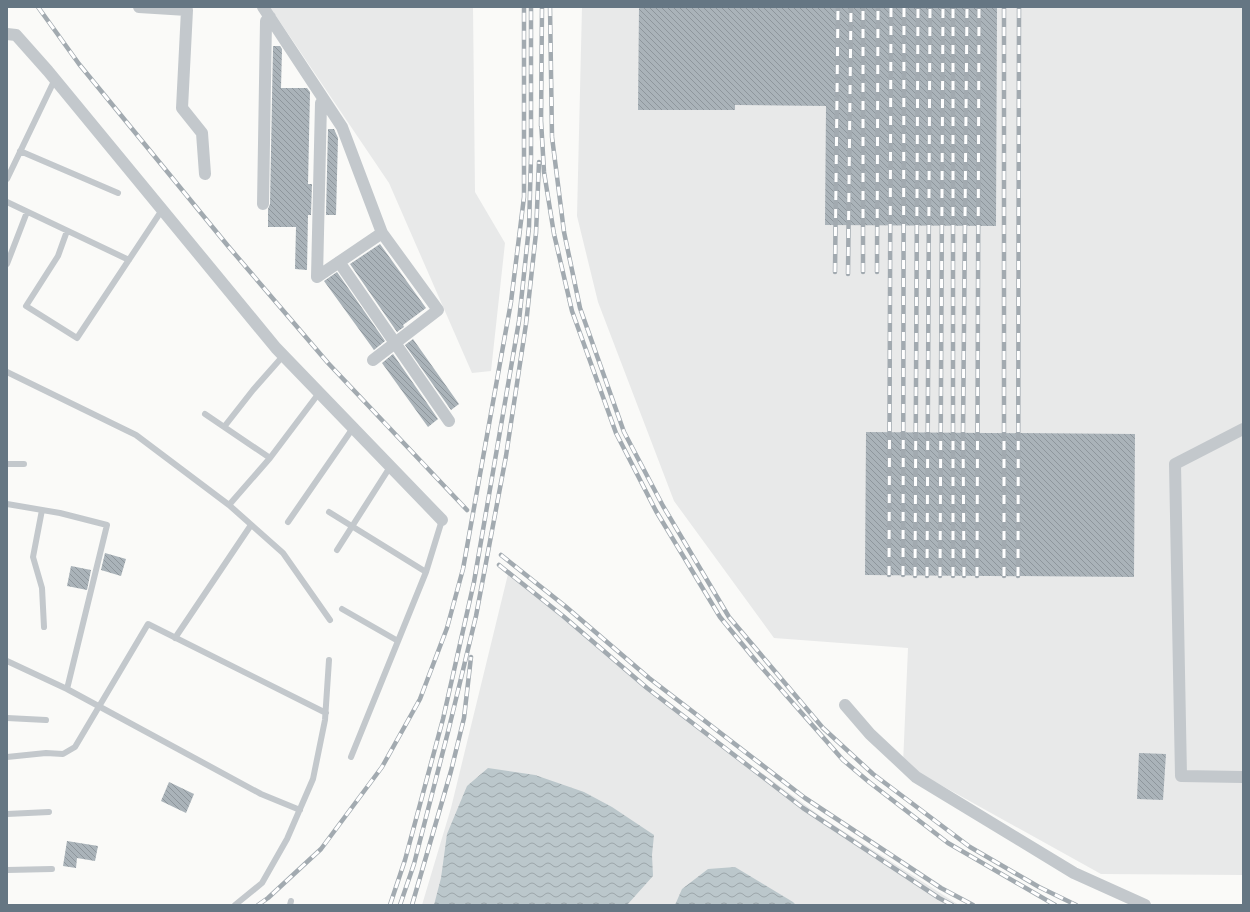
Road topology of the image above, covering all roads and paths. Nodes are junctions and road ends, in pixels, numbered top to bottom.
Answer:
1 (138, 7) edge
2 (267, 12) edge
3 (7, 34) edge
4 (55, 79) junction
5 (324, 100) junction
6 (20, 151) junction
7 (205, 174) dead end
8 (7, 179) edge
9 (118, 193) dead end
10 (7, 202) edge
11 (263, 204) dead end
12 (162, 210) junction
13 (27, 212) junction
14 (68, 231) junction
15 (382, 232) junction
16 (130, 260) junction
17 (338, 262) junction
18 (7, 264) edge
19 (395, 343) junction
20 (283, 356) junction
21 (373, 360) dead end
22 (7, 372) edge
23 (319, 393) junction
24 (205, 414) dead end
25 (449, 421) dead end
26 (224, 427) junction
27 (353, 428) junction
28 (1243, 429) edge
29 (270, 458) junction
30 (7, 464) edge
31 (24, 464) dead end
32 (390, 467) junction
33 (7, 504) edge
34 (229, 505) junction
35 (42, 510) junction
36 (329, 512) dead end
37 (442, 520) joint
38 (288, 522) dead end
39 (251, 525) junction
40 (352, 526) junction
41 (337, 550) dead end
42 (426, 572) junction
43 (342, 609) dead end
44 (330, 620) dead end
45 (44, 627) dead end
46 (175, 638) junction
47 (398, 641) junction
48 (329, 660) dead end
49 (7, 661) edge
50 (67, 689) junction
51 (845, 705) dead end
52 (98, 706) junction
53 (326, 713) junction
54 (7, 718) edge
55 (46, 720) dead end
56 (7, 757) edge
57 (351, 757) dead end
58 (1243, 777) edge
59 (300, 810) junction
60 (49, 812) dead end
61 (7, 814) edge
62 (52, 869) dead end
63 (7, 870) edge
64 (235, 905) edge
65 (1146, 905) edge

1 - 7 street
2 - 5 street
2 - 11 street
3 - 4 street
4 - 6 lane
4 - 12 street
5 - 15 street
5 - 17 street
6 - 8 lane
6 - 9 lane
10 - 13 lane
12 - 16 lane
12 - 20 street
13 - 14 lane
13 - 18 lane
14 - 16 lane
14 - 16 lane
15 - 17 street
15 - 19 street
17 - 19 street
19 - 21 street
19 - 25 street
20 - 23 street
20 - 26 lane
22 - 34 lane
23 - 27 street
23 - 29 lane
24 - 26 lane
26 - 29 lane
27 - 32 street
27 - 38 lane
28 - 58 street
29 - 34 lane
30 - 31 lane
32 - 37 street
32 - 40 lane
33 - 35 lane
34 - 39 lane
35 - 45 lane
35 - 50 lane
36 - 40 lane
37 - 42 lane
39 - 44 lane
39 - 46 lane
40 - 41 lane
40 - 42 lane
42 - 47 lane
43 - 47 lane
46 - 52 lane
46 - 53 lane
47 - 57 lane
48 - 53 lane
49 - 50 lane
50 - 52 lane
51 - 65 street
52 - 56 lane
52 - 59 lane
53 - 59 lane
54 - 55 lane
59 - 64 lane
60 - 61 lane
62 - 63 lane

